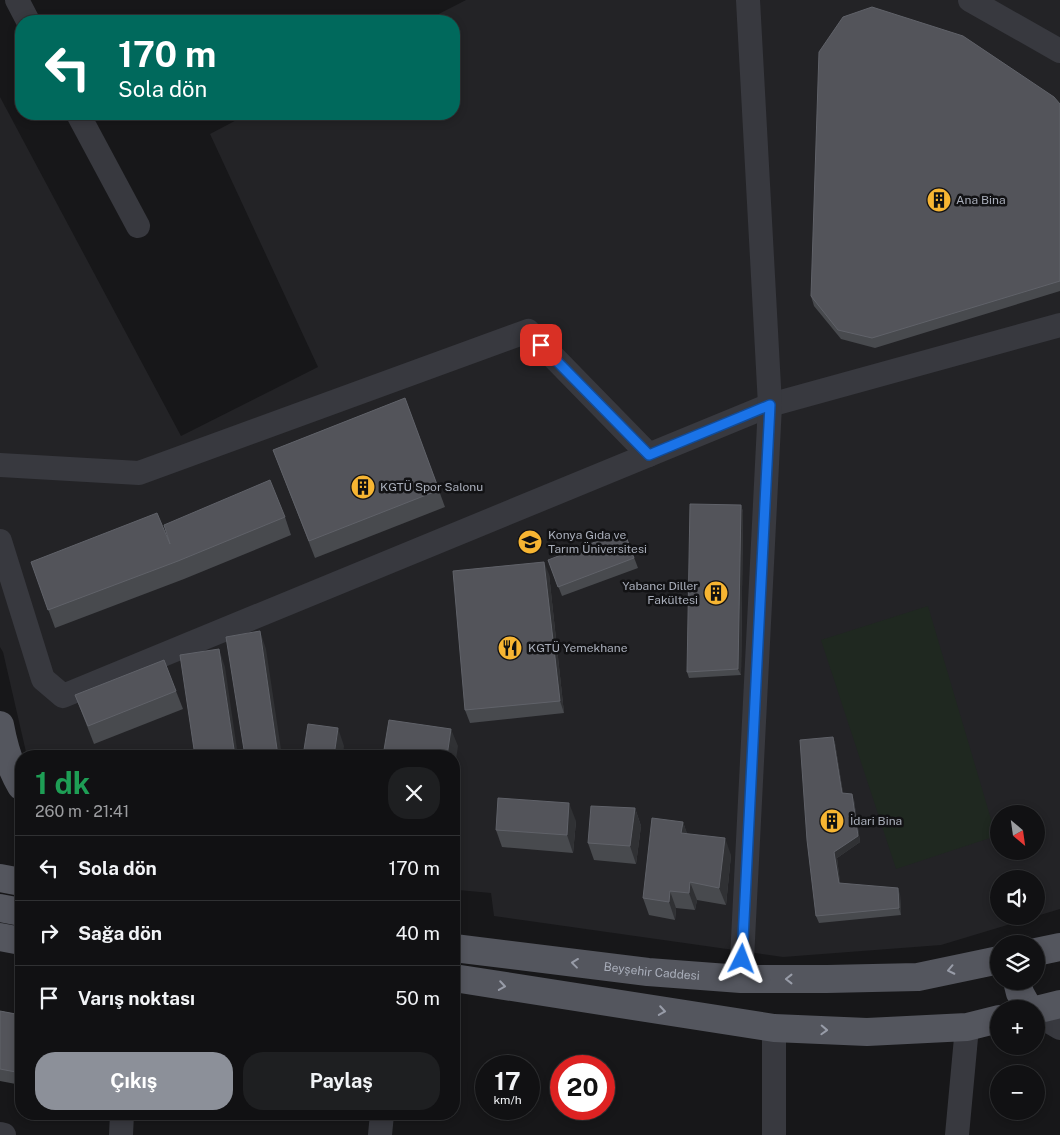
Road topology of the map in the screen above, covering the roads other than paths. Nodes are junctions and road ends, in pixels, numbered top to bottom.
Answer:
1 (17, 0) edge
2 (748, 0) edge
3 (970, 0) edge
4 (25, 15) edge
5 (1060, 51) edge
6 (81, 120) edge
7 (138, 226) dead end
8 (1060, 325) edge
9 (770, 405) junction
10 (649, 455) junction
11 (0, 465) edge
12 (0, 541) edge
13 (0, 725) edge
14 (15, 774) edge
15 (0, 878) edge
16 (15, 881) edge
17 (0, 908) edge
18 (15, 911) edge
19 (0, 937) edge
20 (15, 940) edge
21 (1060, 947) edge
22 (460, 949) edge
23 (1045, 950) edge
24 (990, 962) edge
25 (460, 979) edge
26 (741, 979) junction
27 (1060, 1004) edge
28 (1045, 1008) edge
29 (1045, 1019) edge
30 (990, 1021) edge
31 (967, 1027) junction
32 (774, 1028) junction
33 (1060, 1028) edge
34 (122, 1120) edge
35 (381, 1120) edge
36 (0, 1134) edge
37 (4, 1135) edge
38 (121, 1135) edge
39 (380, 1135) edge
40 (774, 1135) edge
41 (957, 1135) edge

1 - 4 street
2 - 9 street
3 - 5 street
6 - 7 street
8 - 9 street
9 - 10 street
9 - 26 street
10 - 11 street
10 - 12 street
13 - 14 main road
15 - 16 main road
17 - 18 main road
19 - 20 main road
21 - 23 main road
26 -> 22 main road, Beyşehir Caddesi
24 -> 26 main road, Beyşehir Caddesi
25 -> 32 main road
27 - 28 main road
29 - 33 street
30 - 31 main road
32 -> 31 main road
31 - 41 street
32 - 40 street
34 - 38 street
35 - 39 street
36 - 37 street

